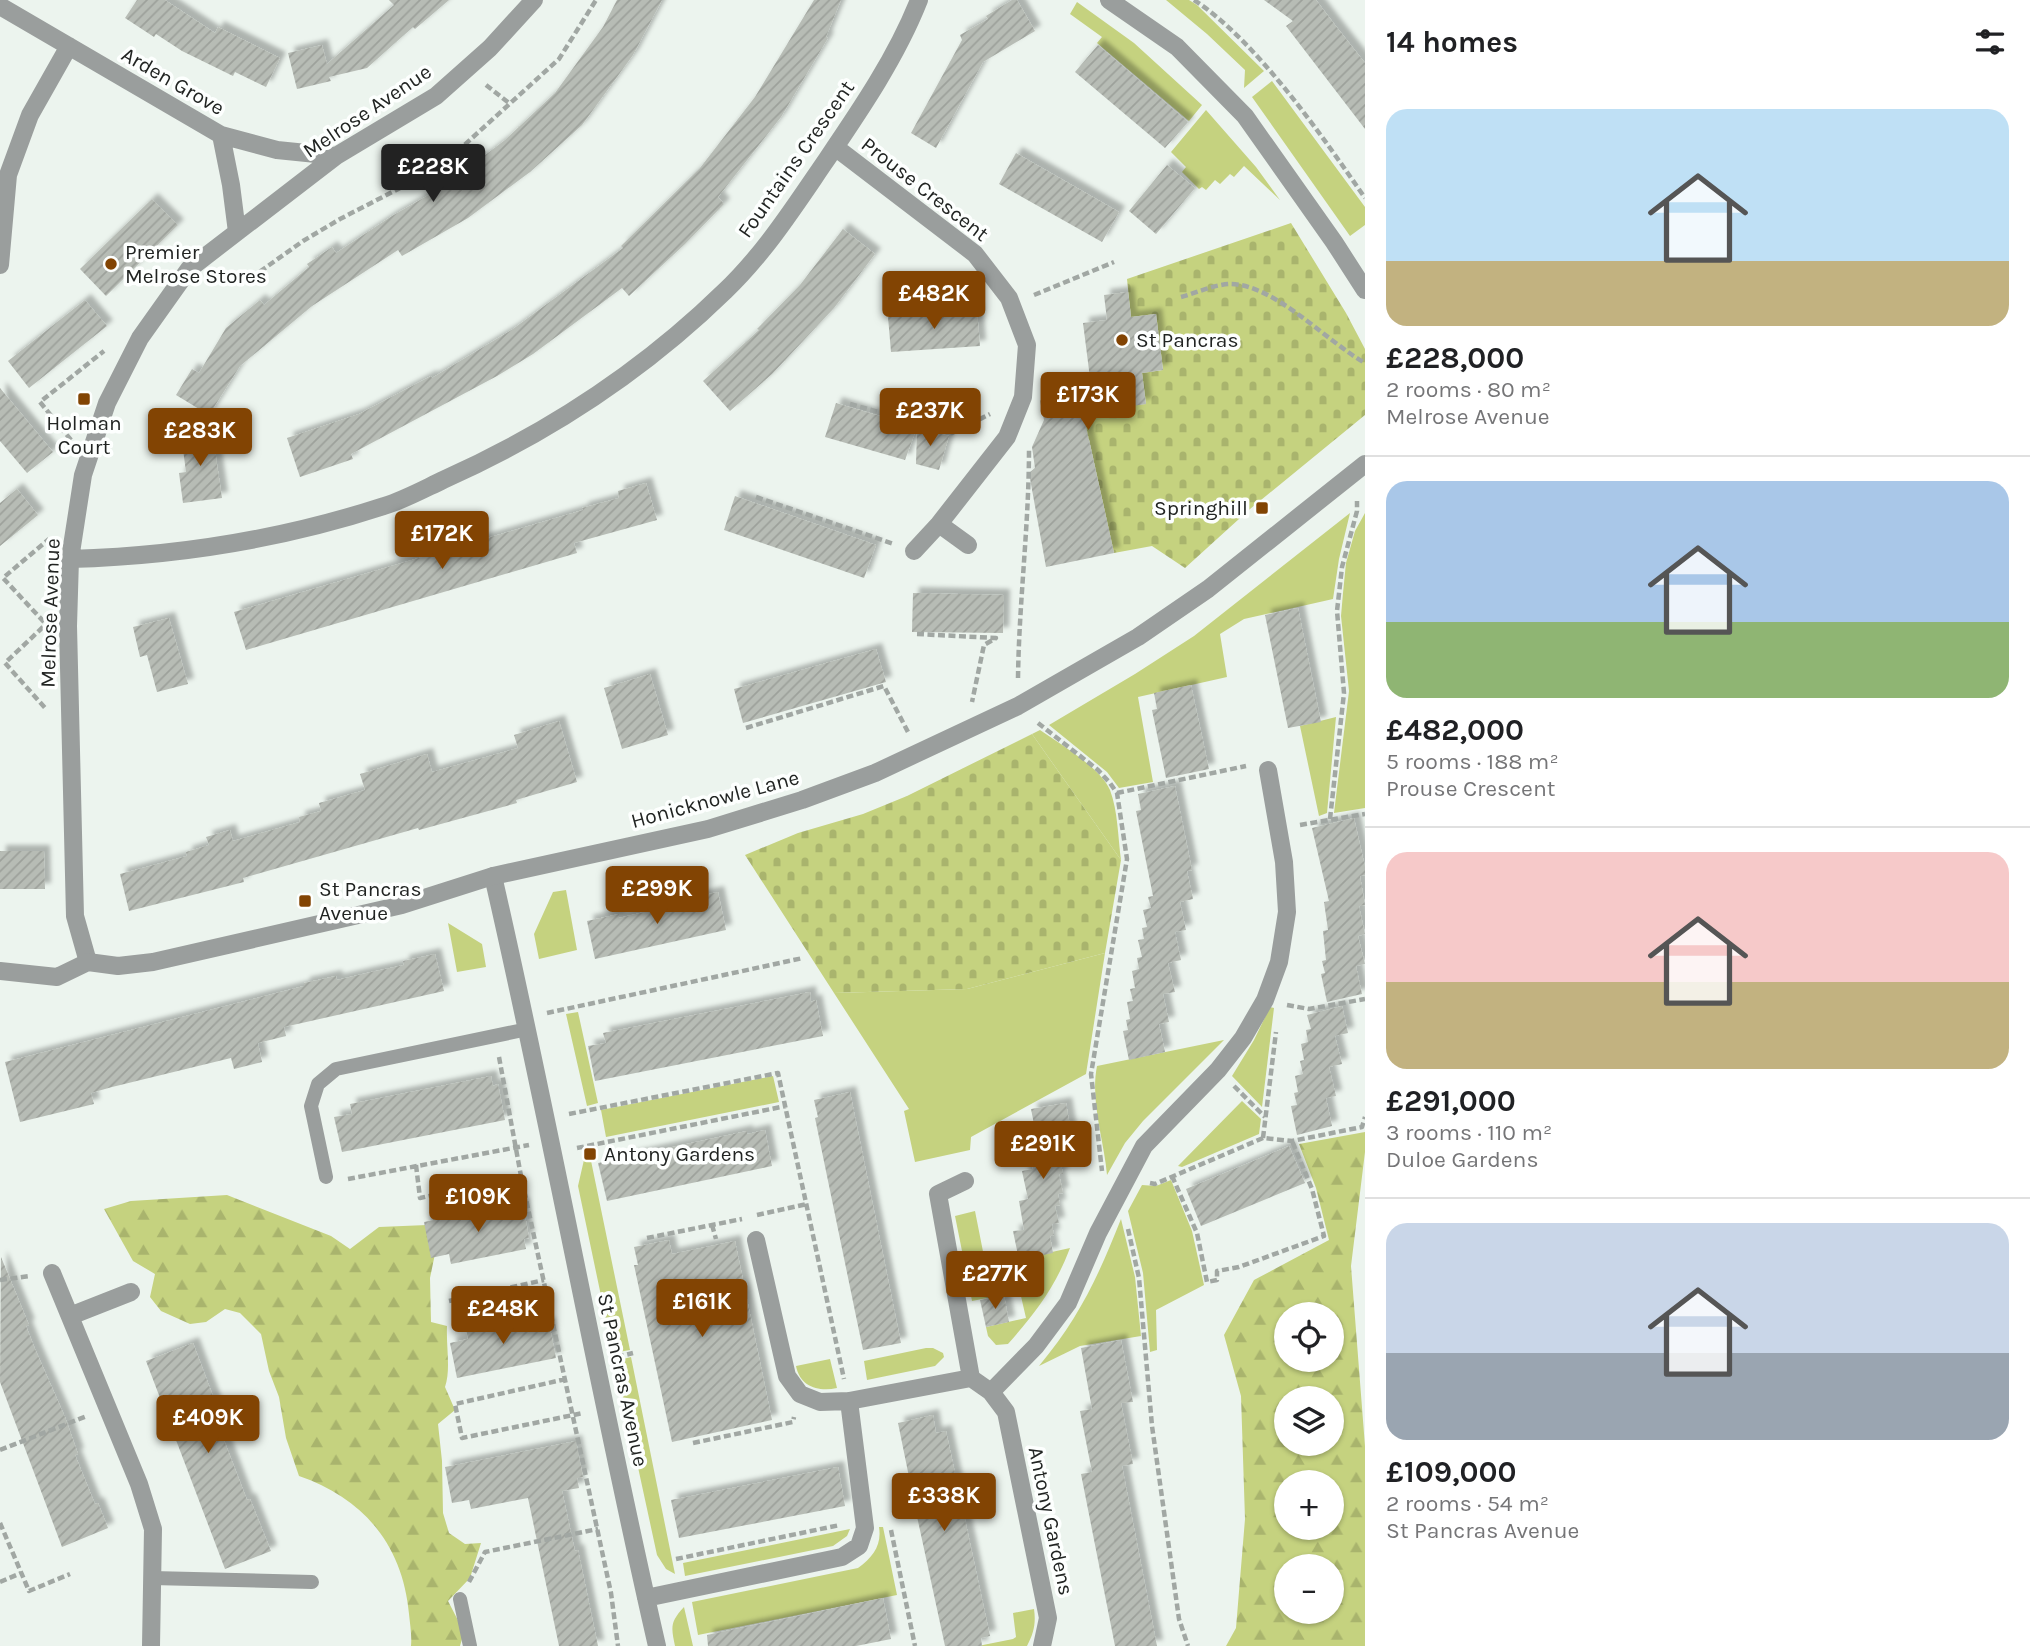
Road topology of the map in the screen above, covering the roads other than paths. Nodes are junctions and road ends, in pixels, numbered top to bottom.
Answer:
1 (534, 0) edge
2 (919, 0) edge
3 (1109, 0) edge
4 (0, 6) edge
5 (69, 46) junction
6 (220, 135) junction
7 (835, 147) junction
8 (336, 156) junction
9 (237, 232) junction
10 (0, 265) edge
11 (1365, 290) edge
12 (1361, 467) edge
13 (939, 524) junction
14 (968, 545) dead end
15 (914, 551) road end
16 (70, 559) junction
17 (1268, 769) road end
18 (493, 876) junction
19 (88, 962) junction
20 (0, 971) edge
21 (527, 1023) junction
22 (326, 1177) road end
23 (965, 1181) dead end
24 (756, 1240) dead end
25 (52, 1273) dead end
26 (131, 1292) dead end
27 (70, 1316) junction
28 (971, 1378) junction
29 (991, 1392) junction
30 (849, 1401) junction
31 (152, 1578) junction
32 (312, 1582) dead end
33 (646, 1598) junction
34 (460, 1599) road end
35 (151, 1646) edge
36 (470, 1646) edge
37 (657, 1646) edge
38 (1042, 1646) edge

1 - 8 street, Melrose Avenue
2 - 7 street, Fountains Crescent
3 - 11 street
4 - 5 street, Arden Grove
5 - 6 street, Arden Grove
5 - 10 street
6 - 8 street, Arden Grove
6 - 9 street
7 - 13 street, Prouse Crescent
7 - 16 street, Fountains Crescent
8 - 9 street, Melrose Avenue
9 - 16 street, Melrose Avenue
12 - 18 street, Honicknowle Lane
13 - 14 street
13 - 15 street, Prouse Crescent
16 - 19 street, Melrose Avenue
17 - 29 street
18 - 19 street, Honicknowle Lane
18 - 21 street, St Pancras Avenue
19 - 20 street, Honicknowle Lane
21 - 22 lane
21 - 33 street, St Pancras Avenue
23 - 28 street
24 - 30 street
25 - 27 street
26 - 27 street
27 - 31 street
28 - 29 street, Antony Gardens
28 - 30 street
29 - 38 street, Antony Gardens
30 - 33 street
31 - 32 lane
31 - 35 street
33 - 37 street, St Pancras Avenue
34 - 36 lane

